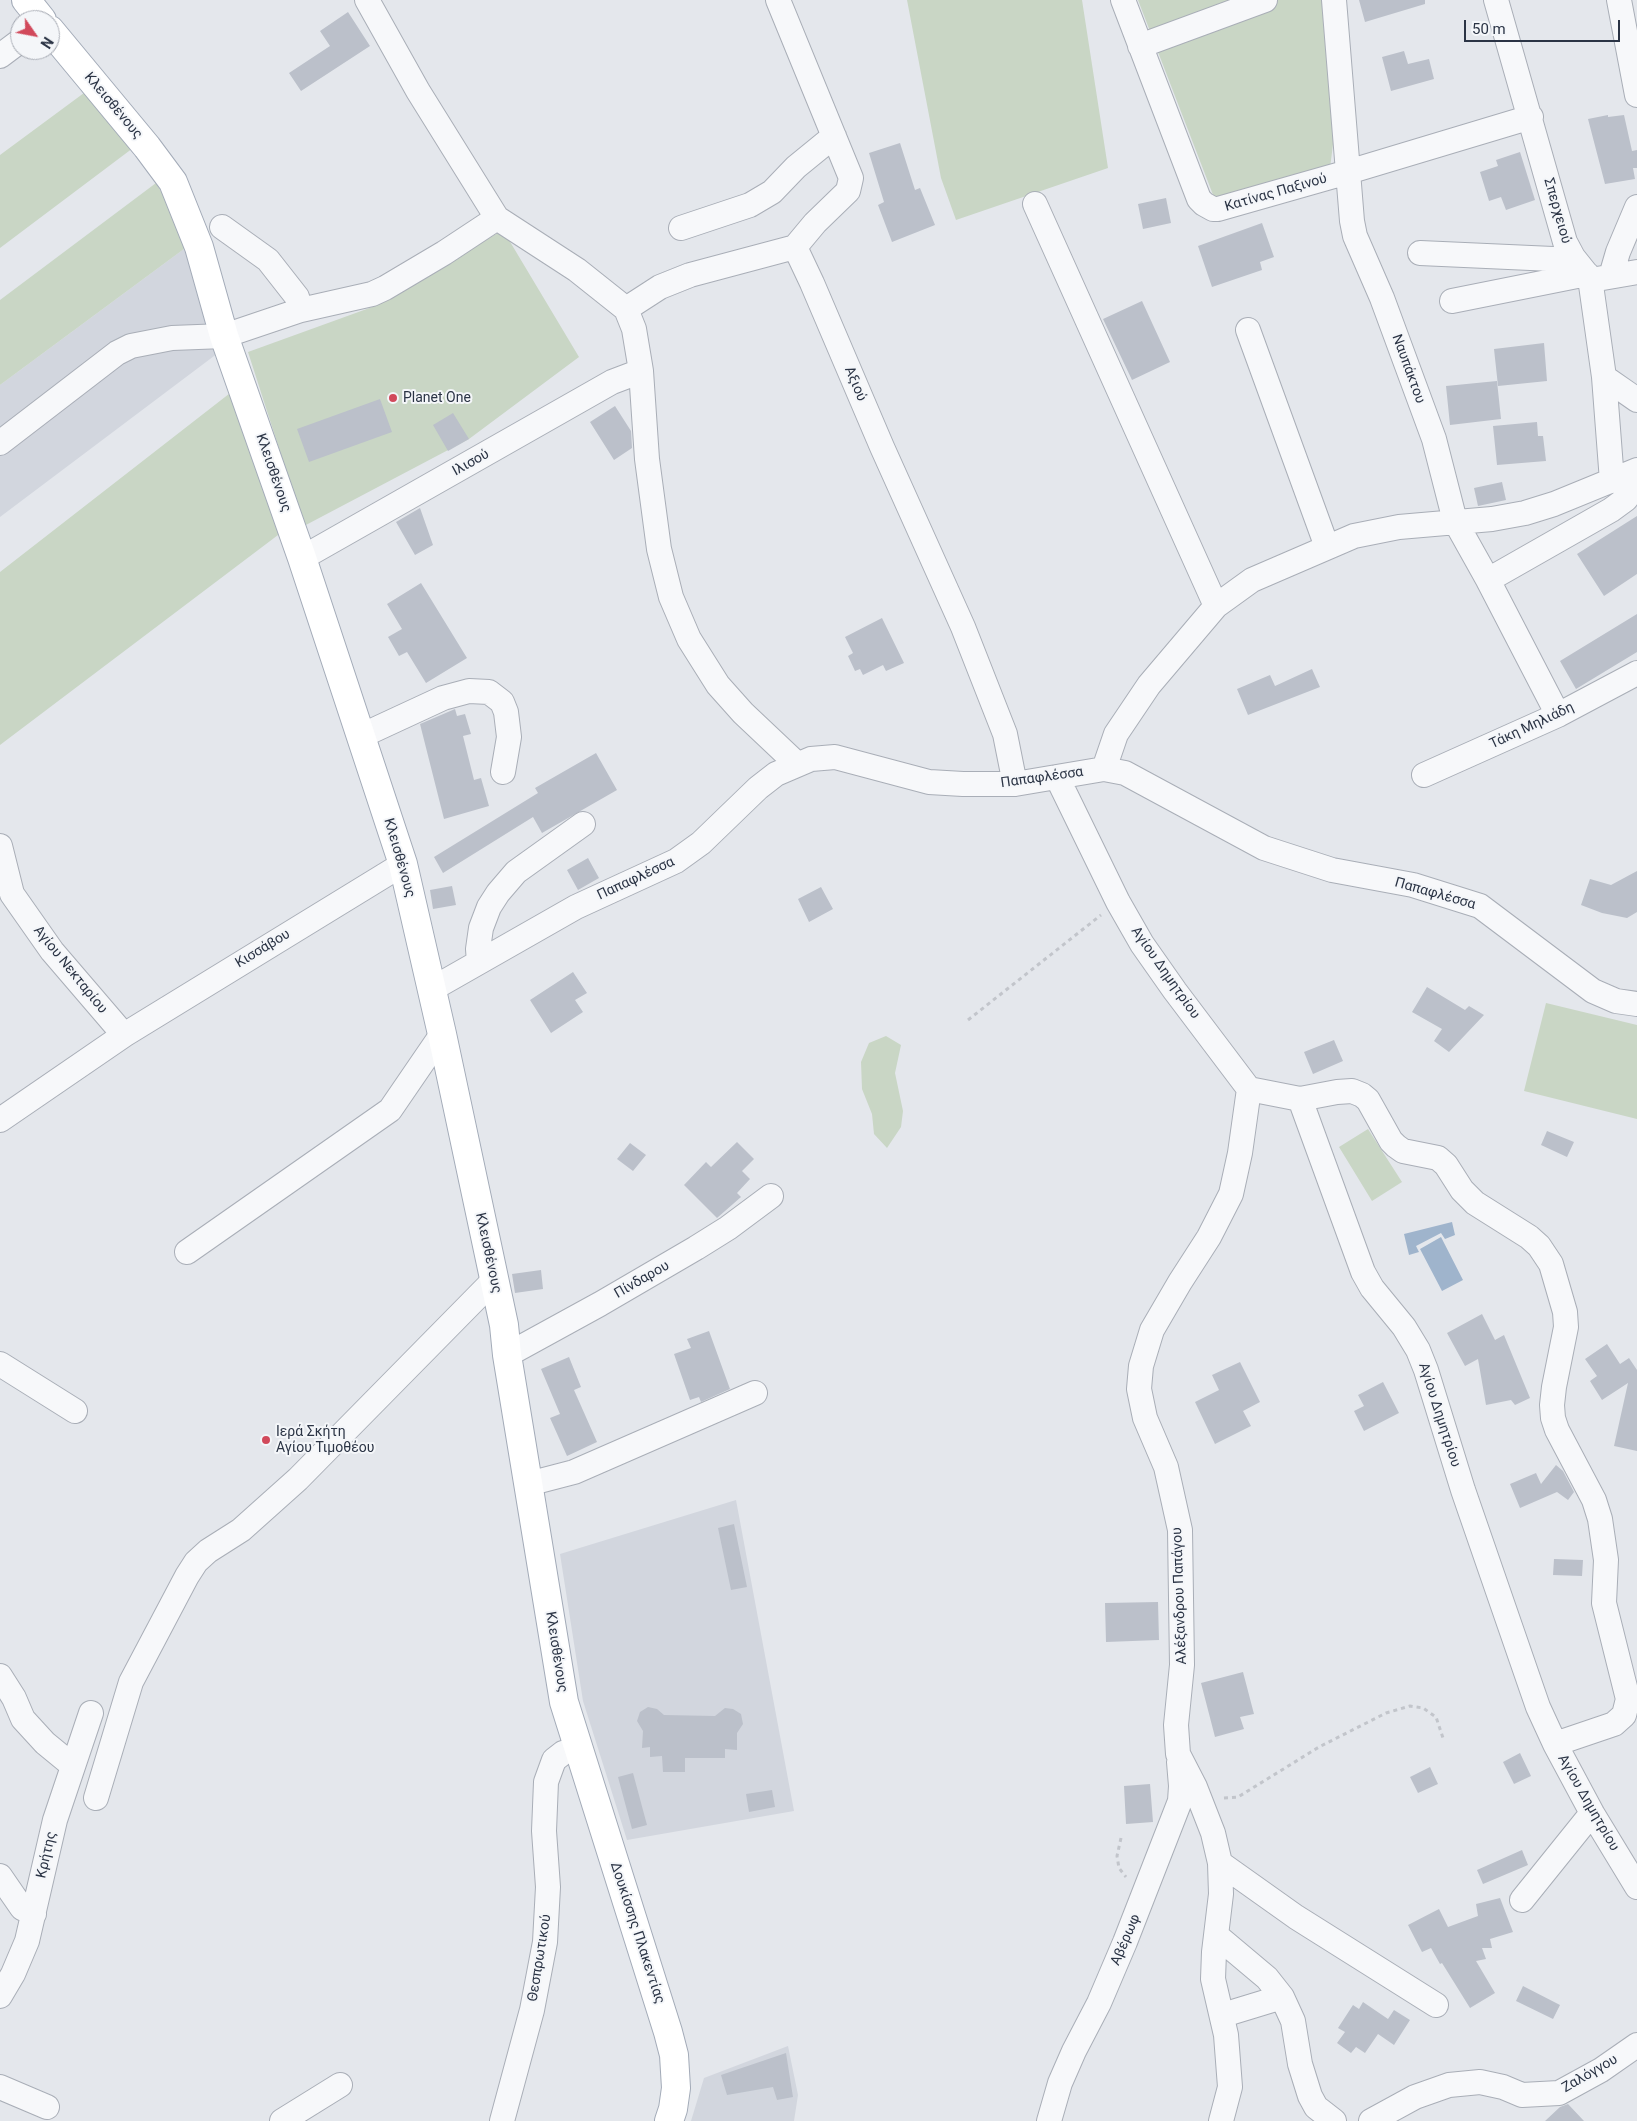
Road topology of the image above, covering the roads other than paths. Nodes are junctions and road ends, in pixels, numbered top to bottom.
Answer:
1 (26, 0) edge
2 (367, 0) edge
3 (778, 0) edge
4 (1123, 0) edge
5 (1265, 0) edge
6 (1334, 0) edge
7 (1496, 0) edge
8 (1620, 0) edge
9 (34, 10) edge
10 (60, 42) edge
11 (1140, 46) junction
12 (1637, 95) edge
13 (1531, 117) junction
14 (834, 136) junction
15 (1348, 172) junction
16 (1035, 204) dead end
17 (1637, 207) edge
18 (497, 218) junction
19 (222, 227) dead end
20 (681, 228) dead end
21 (795, 247) junction
22 (1420, 253) dead end
23 (1637, 272) edge
24 (1591, 273) junction
25 (1452, 301) dead end
26 (626, 309) junction
27 (301, 310) junction
28 (1248, 330) dead end
29 (224, 336) junction
30 (640, 371) junction
31 (1604, 377) junction
32 (1637, 400) edge
33 (0, 443) edge
34 (1637, 470) edge
35 (1612, 481) junction
36 (1637, 483) edge
37 (1455, 521) junction
38 (1327, 547) junction
39 (302, 558) junction
40 (1488, 580) junction
41 (1216, 606) junction
42 (1637, 673) edge
43 (1558, 715) junction
44 (361, 736) junction
45 (797, 764) junction
46 (1104, 769) junction
47 (503, 772) dead end
48 (1424, 775) dead end
49 (1057, 777) junction
50 (1016, 784) junction
51 (583, 824) dead end
52 (0, 846) edge
53 (403, 864) junction
54 (6, 898) edge
55 (479, 962) junction
56 (432, 990) junction
57 (1636, 1003) edge
58 (442, 1034) junction
59 (124, 1035) junction
60 (1249, 1089) junction
61 (1300, 1099) junction
62 (0, 1120) edge
63 (771, 1196) dead end
64 (186, 1252) dead end
65 (494, 1280) junction
66 (506, 1355) junction
67 (0, 1364) edge
68 (755, 1392) dead end
69 (75, 1411) dead end
70 (528, 1484) junction
71 (0, 1676) edge
72 (91, 1713) dead end
73 (1555, 1744) junction
74 (578, 1748) junction
75 (1178, 1754) junction
76 (73, 1766) junction
77 (96, 1798) dead end
78 (1592, 1813) junction
79 (1220, 1863) junction
80 (0, 1876) edge
81 (1637, 1887) edge
82 (1522, 1900) dead end
83 (34, 1914) junction
84 (1217, 1936) junction
85 (0, 1996) edge
86 (1282, 1997) junction
87 (1436, 2005) dead end
88 (1223, 2015) junction
89 (1637, 2045) edge
90 (340, 2085) dead end
91 (0, 2087) edge
92 (48, 2107) dead end
93 (282, 2121) edge
94 (502, 2121) edge
95 (669, 2121) edge
96 (1050, 2121) edge
97 (1221, 2121) edge
98 (1334, 2121) edge
99 (1371, 2121) edge

1 - 9 main road
2 - 18 street
3 - 14 street
4 - 11 street, Κατίνας Παξινού
5 - 11 street
6 - 15 street, Ναυπάκτου
7 - 13 street, Σπερχειού
8 - 12 street
10 - 29 main road, Κλεισθένους
11 - 15 street, Κατίνας Παξινού
13 - 15 street, Κατίνας Παξινού
13 - 24 street, Σπερχειού
14 - 20 street
14 - 21 street
15 - 37 street, Ναυπάκτου
16 - 41 street
17 - 24 street
18 - 26 street
18 - 27 street
19 - 27 street
21 - 26 street
21 - 50 street, Αξιού
22 - 24 street
23 - 24 street
24 - 25 street
24 - 31 street, Σπερχειού
26 - 30 street
27 - 29 street
28 - 38 street
29 - 33 street
29 - 39 main road, Κλεισθένους
30 - 39 street, Ιλισού
30 - 45 street
31 - 32 street
31 - 35 street, Σπερχειού
34 - 35 street
35 - 37 street
36 - 40 street
37 - 38 street
37 - 40 street, Ναυπάκτου
38 - 41 street
39 - 44 main road, Κλεισθένους
40 - 43 street, Ναυπάκτου
41 - 46 street
42 - 43 street, Τάκη Μηλιάδη
43 - 48 street, Τάκη Μηλιάδη
44 - 47 street
44 - 53 main road, Κλεισθένους
45 - 50 street, Παπαφλέσσα
45 - 55 street, Παπαφλέσσα
46 - 49 street, Παπαφλέσσα
46 - 57 street, Παπαφλέσσα
49 - 50 street, Παπαφλέσσα
49 - 60 street, Αγίου Δημητρίου
51 - 55 street
52 - 54 street, Αγίου Νεκταρίου
53 - 56 main road, Κλεισθένους
53 - 59 street, Κισσάβου
54 - 59 street, Αγίου Νεκταρίου
55 - 56 street, Παπαφλέσσα
56 - 58 main road, Κλεισθένους
58 - 64 street
58 - 65 main road, Κλεισθένους
59 - 62 street, Κισσάβου
60 - 61 street, Αγίου Δημητρίου
60 - 75 street, Αλέξανδρου Παπάγου
61 - 73 street, Αγίου Δημητρίου
61 - 73 street, Αγίου Δημητρίου
63 - 66 street, Πίνδαρου
65 - 66 main road, Κλεισθένους
65 - 77 street
66 - 70 main road, Κλεισθένους
67 - 69 street
68 - 70 street
70 - 74 main road, Κλεισθένους
71 - 76 street
72 - 76 street, Κρήτης
73 - 78 street, Αγίου Δημητρίου
74 - 94 street, Θεσπρωτικού
74 - 95 main road, Δουκίσσης Πλακεντίας
75 - 79 street, Αλέξανδρου Παπάγου
75 - 96 street, Αβέρωφ
76 - 83 street, Κρήτης
78 - 81 street, Αγίου Δημητρίου
78 - 82 street
79 - 84 street, Αλέξανδρου Παπάγου
79 - 87 street
80 - 83 street
83 - 85 street, Κρήτης
84 - 86 street
84 - 88 street, Αλέξανδρου Παπάγου
86 - 88 street
86 - 98 street
88 - 97 street, Αλέξανδρου Παπάγου
89 - 99 street, Ζαλόγγου
90 - 93 street
91 - 92 street

